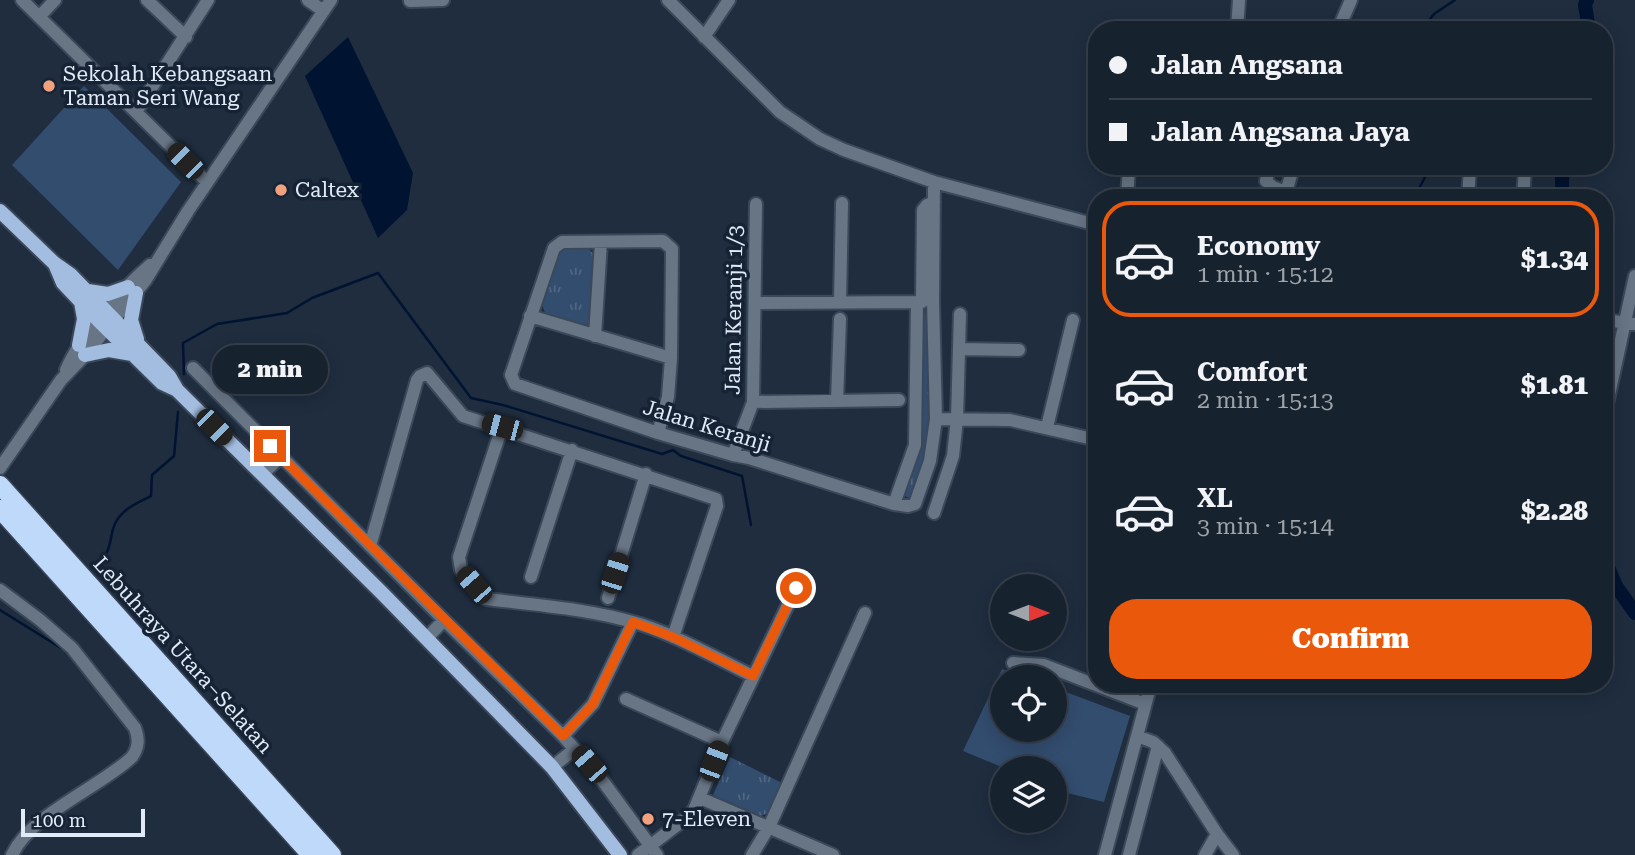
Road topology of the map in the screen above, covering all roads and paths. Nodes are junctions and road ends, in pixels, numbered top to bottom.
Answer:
1 (22, 0) edge
2 (55, 0) edge
3 (147, 0) edge
4 (208, 0) edge
5 (308, 0) edge
6 (443, 0) edge
7 (668, 0) edge
8 (729, 0) edge
9 (1239, 0) edge
10 (1351, 0) edge
11 (410, 1) edge
12 (327, 5) edge
13 (39, 17) junction
14 (1238, 21) edge
15 (1342, 21) edge
16 (186, 37) junction
17 (704, 37) junction
18 (136, 112) junction
19 (1268, 175) edge
20 (934, 181) junction
21 (207, 183) junction
22 (1276, 189) edge
23 (842, 203) dead end
24 (756, 204) dead end
25 (0, 211) edge
26 (1088, 223) edge
27 (601, 242) junction
28 (1635, 276) edge
29 (132, 290) junction
30 (84, 296) junction
31 (924, 301) junction
32 (840, 302) junction
33 (755, 303) junction
34 (960, 314) dead end
35 (530, 316) junction
36 (840, 319) dead end
37 (107, 320) junction
38 (1073, 320) dead end
39 (1630, 323) edge
40 (595, 335) junction
41 (959, 349) junction
42 (82, 350) junction
43 (137, 350) junction
44 (1019, 350) dead end
45 (671, 358) junction
46 (193, 368) dead end
47 (1613, 384) edge
48 (899, 400) dead end
49 (837, 401) junction
50 (753, 402) junction
51 (936, 419) junction
52 (957, 419) junction
53 (502, 427) junction
54 (1047, 427) junction
55 (658, 433) junction
56 (1088, 438) edge
57 (270, 446) junction
58 (572, 450) junction
59 (733, 455) junction
60 (280, 457) junction
61 (0, 468) edge
62 (257, 470) junction
63 (646, 474) junction
64 (4, 497) edge
65 (894, 504) junction
66 (934, 513) dead end
67 (370, 546) junction
68 (531, 577) dead end
69 (796, 588) dead end
70 (0, 590) edge
71 (608, 598) dead end
72 (865, 613) dead end
73 (444, 620) junction
74 (633, 622) junction
75 (673, 637) junction
76 (426, 639) junction
77 (1013, 663) dead end
78 (753, 676) junction
79 (1088, 682) edge
80 (1117, 693) edge
81 (1148, 693) edge
82 (626, 699) dead end
83 (1145, 704) junction
84 (563, 736) junction
85 (1137, 736) junction
86 (722, 742) junction
87 (1158, 746) junction
88 (575, 749) junction
89 (552, 768) junction
90 (700, 798) junction
91 (769, 828) junction
92 (1217, 834) junction
93 (654, 851) edge
94 (618, 854) edge
95 (12, 855) edge
96 (311, 855) edge
97 (332, 855) edge
98 (638, 855) edge
99 (752, 855) edge
100 (833, 855) edge
101 (1105, 855) edge
102 (1129, 855) edge
103 (1205, 855) edge
104 (1233, 855) edge

1 - 13 street
2 - 13 street
3 - 16 street
4 - 16 street
5 - 12 street
6 - 11 street
7 - 17 street
8 - 17 street
9 - 14 street
10 - 15 street
12 - 21 street
13 - 18 street
16 - 18 street
17 - 20 street
18 - 21 street
19 - 22 street
20 - 26 street
20 - 31 street
21 - 29 street
23 - 32 street
24 - 33 street, Jalan Keranji 1/3
25 - 30 main road
27 - 35 street
27 - 40 street
27 - 45 street
28 - 39 street
29 - 30 main road
29 - 37 street
29 - 43 main road
30 - 37 main road
30 - 42 main road
31 - 32 street
31 - 51 street
31 - 65 street
32 - 33 street
33 - 50 street, Jalan Keranji 1/3
34 - 41 street
35 - 40 street
35 - 55 street, Jalan Keranji
36 - 49 street
37 - 42 street
37 - 43 main road
38 - 54 street
39 - 47 street
40 - 45 street
41 - 44 street
41 - 52 street
42 - 43 main road
42 - 61 street
43 - 62 main road
45 - 55 street
46 - 57 street
48 - 49 street
49 - 50 street
50 - 59 street, Jalan Keranji 1/3
51 - 52 street
51 - 65 street, Jalan Keranji
52 - 54 street
52 - 66 street
53 - 58 street
53 - 67 street
53 - 74 street
54 - 56 street
55 - 59 street, Jalan Keranji
57 - 60 street
57 - 62 street
58 - 63 street
58 - 68 street
59 - 65 street, Jalan Keranji
60 - 62 street
60 - 67 street
62 - 76 main road
63 - 71 street
63 - 75 street
64 - 96 highway, Lebuhraya Utara–Selatan
64 - 97 highway, Lebuhraya Utara–Selatan
67 - 73 street
69 - 78 street
70 - 95 street
72 - 91 street
73 - 76 street
73 - 84 street
74 - 75 street
74 - 84 street
75 - 78 street
76 - 89 main road
77 - 79 street
78 - 86 street
80 - 83 street
81 - 83 street
82 - 86 street
83 - 85 street
84 - 88 street
85 - 87 street
85 - 101 street
86 - 90 street
87 - 92 street
87 - 102 street
88 - 89 street
88 - 93 street
89 - 94 main road
90 - 91 street
90 - 93 street
91 - 99 street
91 - 100 street
92 - 103 street
92 - 104 street
93 - 98 street

